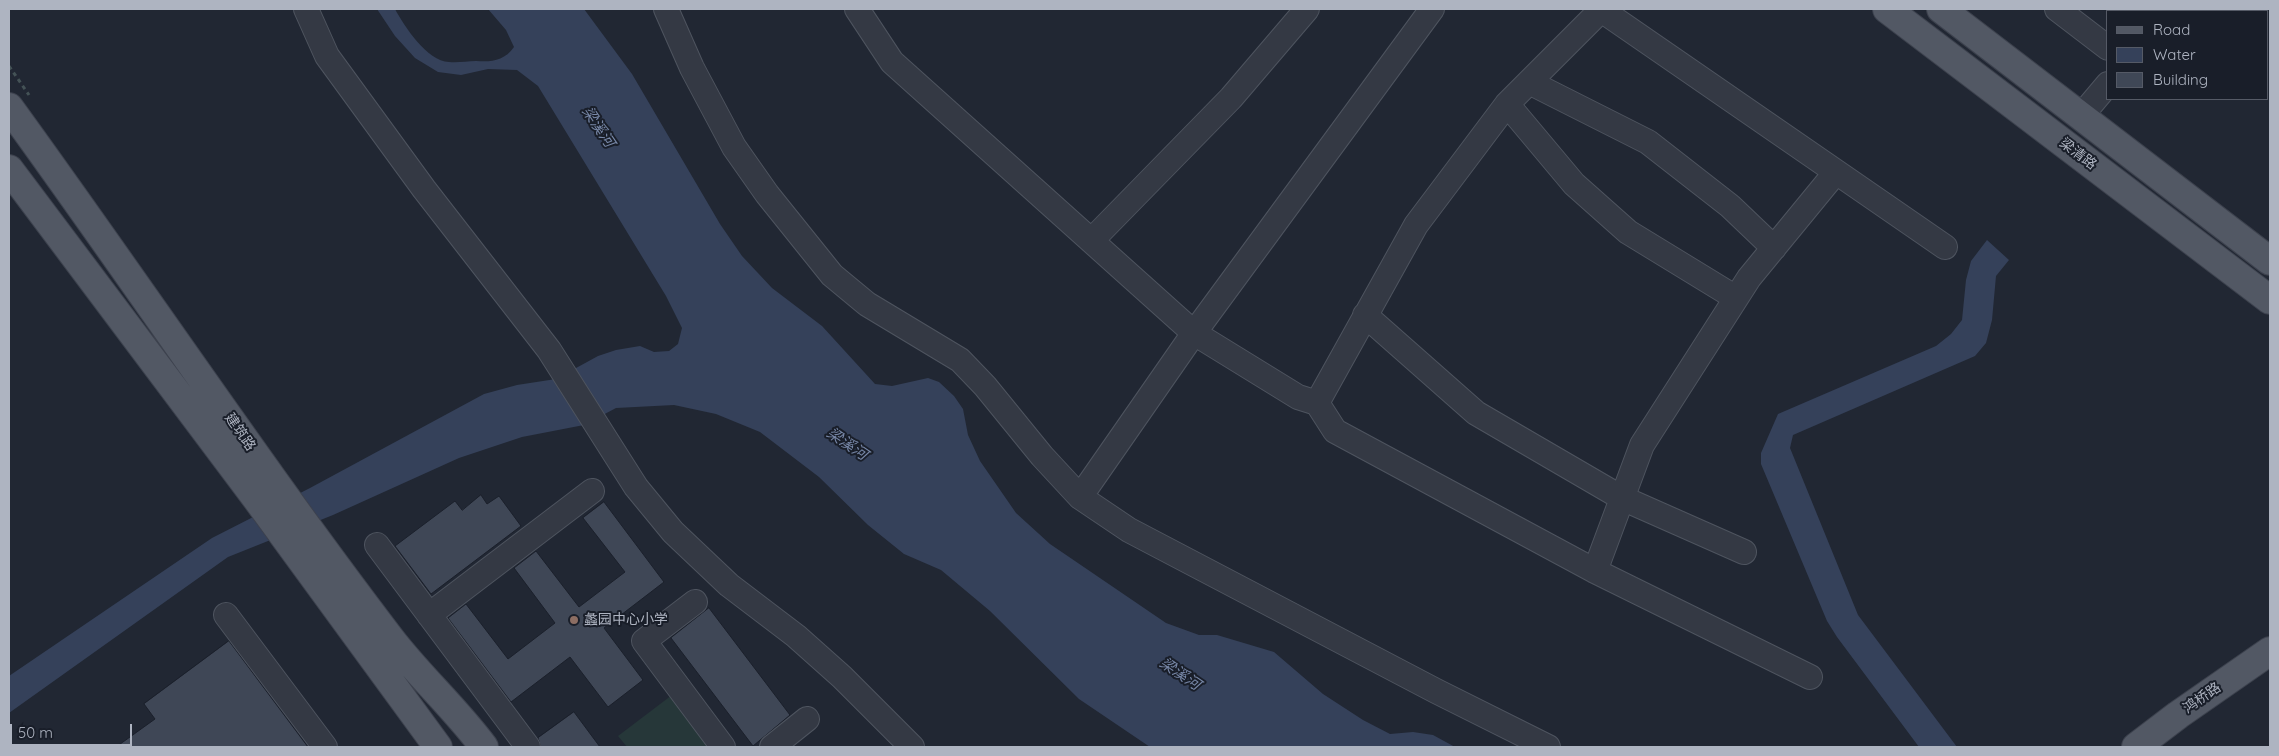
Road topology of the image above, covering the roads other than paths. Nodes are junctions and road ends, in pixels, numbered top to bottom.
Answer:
1 (306, 9) edge
2 (666, 9) edge
3 (857, 9) edge
4 (1307, 9) edge
5 (1432, 9) edge
6 (1601, 9) edge
7 (1887, 9) edge
8 (1940, 9) edge
9 (2057, 9) edge
10 (2106, 46) edge
11 (1529, 82) junction
12 (2106, 86) edge
13 (1507, 104) junction
14 (9, 107) edge
15 (2081, 116) junction
16 (9, 169) edge
17 (1836, 172) junction
18 (1092, 240) junction
19 (1945, 246) dead end
20 (1774, 248) junction
21 (2270, 261) edge
22 (1736, 298) junction
23 (2270, 300) edge
24 (1366, 315) junction
25 (1194, 333) junction
26 (1317, 403) junction
27 (592, 491) dead end
28 (267, 492) junction
29 (1080, 497) junction
30 (1622, 498) junction
31 (377, 545) dead end
32 (306, 546) junction
33 (1744, 552) dead end
34 (1595, 571) junction
35 (695, 602) dead end
36 (226, 615) dead end
37 (429, 615) junction
38 (2270, 651) edge
39 (1810, 677) dead end
40 (807, 719) dead end
41 (429, 744) edge
42 (477, 745) edge
43 (325, 747) edge
44 (528, 747) edge
45 (723, 747) edge
46 (772, 747) edge
47 (912, 747) edge
48 (1548, 747) edge
49 (2136, 747) edge

1 - 47 street
2 - 29 street
3 - 18 street
4 - 18 street
5 - 25 street
6 - 11 street
6 - 17 street
7 - 23 main road, 梁清路
8 - 15 main road
9 - 10 street
11 - 13 street
11 - 20 street
12 - 15 street
13 - 22 street
13 - 24 street
14 - 28 main road, 建筑路
15 - 21 main road
16 - 28 main road, 建筑路
17 - 19 street
17 - 20 street
18 - 25 street
20 - 22 street
22 - 30 street
24 - 26 street
24 - 30 street
25 - 26 street
25 - 29 street
26 - 34 street
27 - 37 street
28 - 32 main road, 建筑路
29 - 48 street
30 - 33 street
30 - 34 street
31 - 37 street
32 - 41 main road, 建筑路
32 - 42 main road, 建筑路
34 - 39 street
35 - 45 street
36 - 43 street
37 - 44 street
38 - 49 main road, 鸿桥路
40 - 46 street

